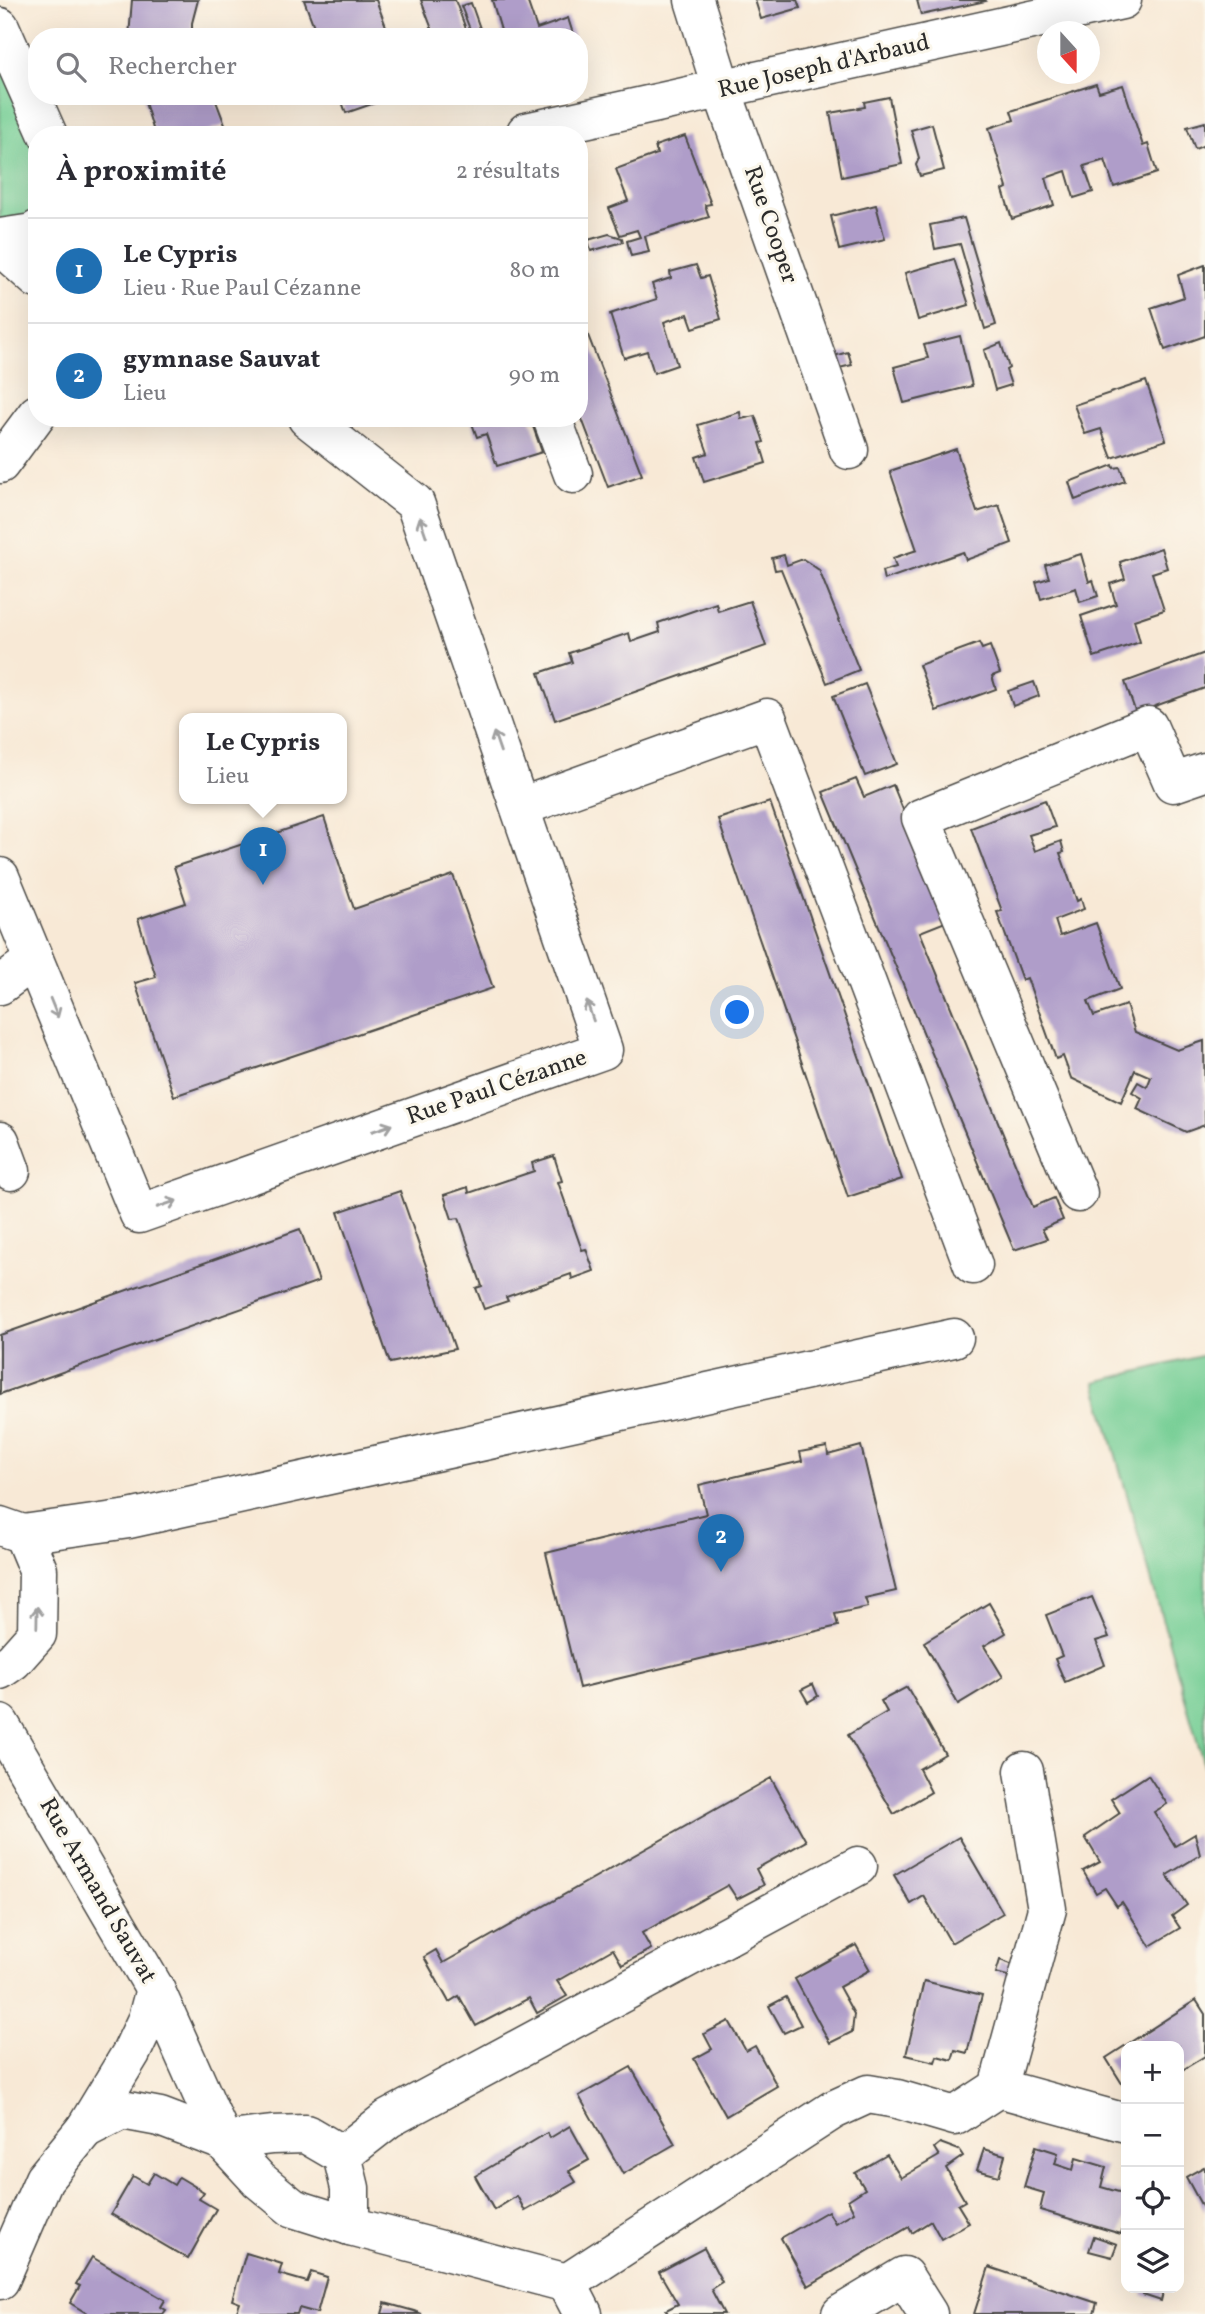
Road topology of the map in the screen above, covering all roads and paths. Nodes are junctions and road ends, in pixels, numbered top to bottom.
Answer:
1 (694, 0) edge
2 (1122, 0) edge
3 (0, 27) edge
4 (28, 90) edge
5 (722, 90) junction
6 (35, 105) edge
7 (44, 126) edge
8 (554, 126) edge
9 (28, 234) edge
10 (0, 238) edge
11 (0, 246) edge
12 (28, 271) edge
13 (28, 426) edge
14 (318, 427) edge
15 (555, 427) edge
16 (849, 450) dead end
17 (0, 464) edge
18 (573, 474) dead end
19 (1205, 772) edge
20 (520, 807) junction
21 (4, 899) edge
22 (34, 960) junction
23 (0, 985) edge
24 (1078, 1193) dead end
25 (973, 1265) dead end
26 (954, 1338) dead end
27 (11, 1530) edge
28 (0, 1670) edge
29 (0, 1724) edge
30 (1024, 1771) dead end
31 (858, 1866) dead end
32 (155, 1989) junction
33 (998, 2088) junction
34 (1121, 2122) edge
35 (85, 2129) junction
36 (223, 2141) junction
37 (342, 2155) junction
38 (350, 2226) junction
39 (0, 2280) edge
40 (575, 2299) edge
41 (841, 2314) edge
42 (928, 2314) edge

1 - 5 street, Rue Cooper
2 - 5 street, Rue Joseph d'Arbaud
3 - 4 street
5 - 8 street, Rue Joseph d'Arbaud
5 - 16 street, Rue Cooper
6 - 7 street
9 - 10 street
11 - 12 street
13 - 17 street
20 -> 14 street, Rue Paul Cézanne
15 - 18 street
19 - 24 street
22 -> 20 street, Rue Paul Cézanne
20 - 25 street
21 - 22 street, Rue Paul Cézanne
22 - 23 street
26 - 27 street
28 -> 27 street
29 - 32 street, Rue Armand Sauvat
30 - 33 street
31 - 37 street
32 - 35 street, Rue Armand Sauvat
32 - 36 street
33 - 34 street
33 - 40 street
35 - 36 street
35 - 39 street, Rue Armand Sauvat
36 - 37 street
36 - 38 street
37 - 38 street
38 - 40 street
41 - 42 street

